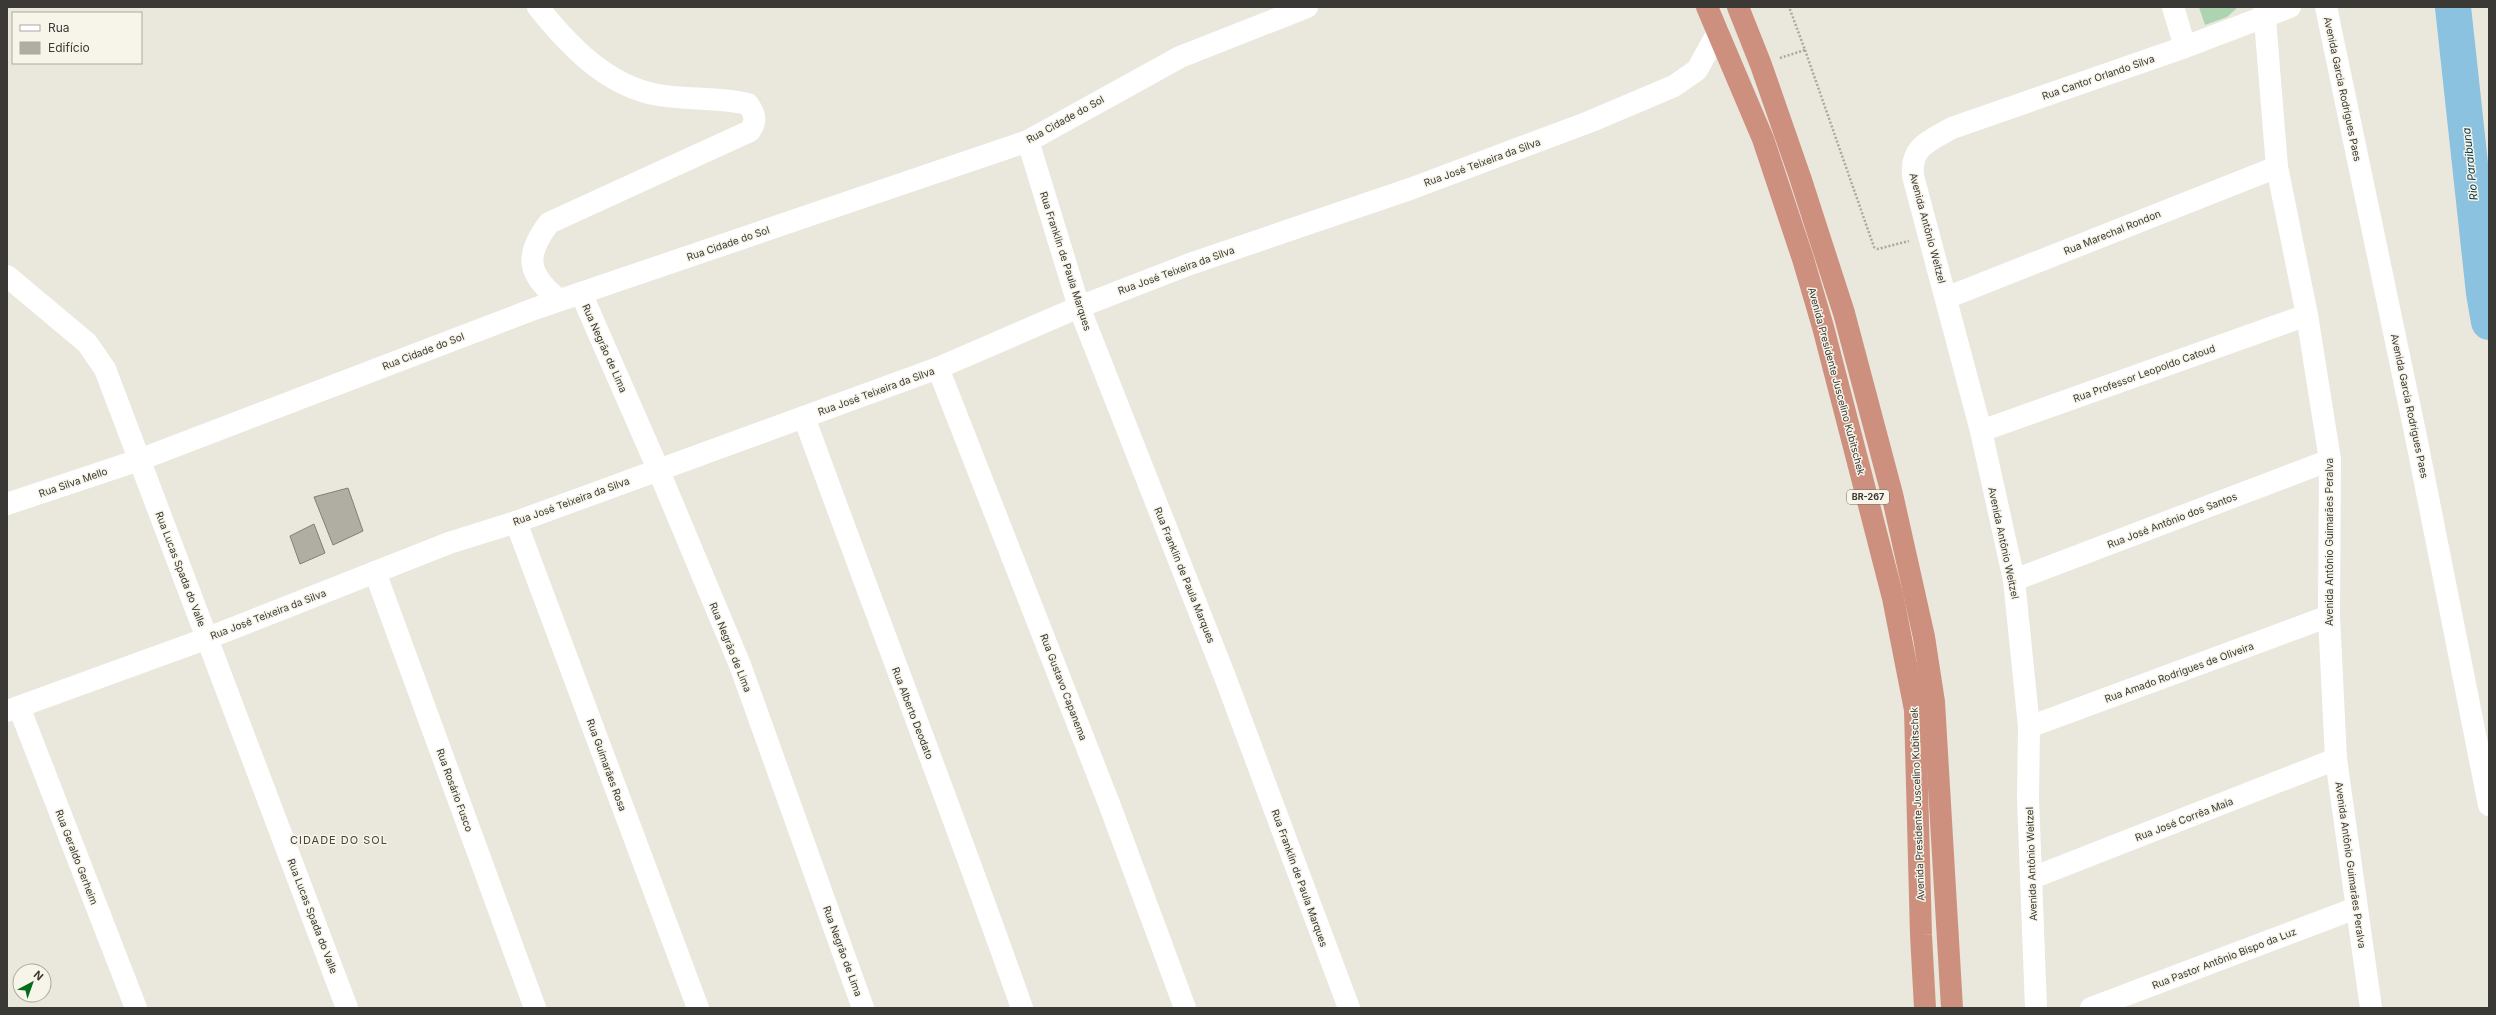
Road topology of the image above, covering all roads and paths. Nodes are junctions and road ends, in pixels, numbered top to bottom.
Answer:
1 (538, 7) edge
2 (1307, 7) edge
3 (1707, 7) edge
4 (1738, 7) edge
5 (1789, 7) edge
6 (2173, 7) edge
7 (2290, 7) edge
8 (2326, 7) edge
9 (2265, 11) edge
10 (1718, 32) junction
11 (2185, 47) junction
12 (1804, 50) junction
13 (1785, 56) dead end
14 (1028, 141) junction
15 (1913, 159) joint
16 (2277, 167) junction
17 (1929, 234) junction
18 (7, 276) edge
19 (581, 293) junction
20 (1946, 298) junction
21 (559, 300) junction
22 (1079, 307) junction
23 (2307, 315) junction
24 (938, 368) junction
25 (804, 417) junction
26 (1982, 431) junction
27 (139, 460) junction
28 (2330, 460) junction
29 (658, 469) junction
30 (7, 504) edge
31 (516, 522) junction
32 (375, 572) junction
33 (2014, 580) junction
34 (2329, 616) junction
35 (208, 638) junction
36 (13, 709) edge
37 (2029, 727) junction
38 (2336, 759) junction
39 (2489, 805) edge
40 (2032, 878) junction
41 (2356, 908) junction
42 (136, 1008) edge
43 (348, 1008) edge
44 (535, 1008) edge
45 (698, 1008) edge
46 (863, 1008) edge
47 (1022, 1008) edge
48 (1185, 1008) edge
49 (1349, 1008) edge
50 (1925, 1008) edge
51 (1952, 1008) edge
52 (2036, 1008) edge
53 (2091, 1008) edge
54 (2371, 1008) edge

1 - 21 street
2 - 14 street, Rua Cidade do Sol
3 - 10 highway, Avenida Presidente Juscelino Kubitschek / BR-267
4 - 51 highway, Avenida Presidente Juscelino Kubitschek / BR-267
5 - 12 path
6 - 11 street
7 - 9 street, Rua Cantor Orlando Silva
8 - 39 street, Avenida Garcia Rodrigues Paes
9 - 11 street, Rua Cantor Orlando Silva
9 - 16 street, Avenida Antônio Guimarães Peralva
10 - 22 street, Rua José Teixeira da Silva
10 - 50 highway, Avenida Presidente Juscelino Kubitschek / BR-267
11 - 15 street, Rua Cantor Orlando Silva
12 - 13 path
12 - 17 path
14 - 19 street, Rua Cidade do Sol
14 - 22 street, Rua Franklin de Paula Marques
15 - 17 street, Avenida Antônio Weitzel
16 - 20 street, Rua Marechal Rondon
16 - 23 street, Avenida Antônio Guimarães Peralva
17 - 20 street, Avenida Antônio Weitzel
18 - 27 street, Rua Lucas Spada do Valle
19 - 21 street, Rua Cidade do Sol
19 - 29 street, Rua Negrão de Lima
20 - 26 street, Avenida Antônio Weitzel
21 - 27 street, Rua Cidade do Sol
22 - 24 street, Rua José Teixeira da Silva
22 - 49 street, Rua Franklin de Paula Marques
23 - 26 street, Rua Professor Leopoldo Catoud
23 - 28 street, Avenida Antônio Guimarães Peralva
24 - 25 street, Rua José Teixeira da Silva
24 - 48 street, Rua Gustavo Capanema
25 - 29 street, Rua José Teixeira da Silva
25 - 47 street, Rua Alberto Deodato
26 - 33 street, Avenida Antônio Weitzel
27 - 30 street, Rua Silva Mello
27 - 35 street, Rua Lucas Spada do Valle
28 - 33 street, Rua José Antônio dos Santos
28 - 34 street, Avenida Antônio Guimarães Peralva
29 - 31 street, Rua José Teixeira da Silva
29 - 46 street, Rua Negrão de Lima
31 - 32 street, Rua José Teixeira da Silva
31 - 45 street, Rua Guimarães Rosa
32 - 35 street, Rua José Teixeira da Silva
32 - 44 street, Rua Rosário Fusco
33 - 37 street, Avenida Antônio Weitzel
34 - 37 street, Rua Amado Rodrigues de Oliveira
34 - 38 street, Avenida Antônio Guimarães Peralva
35 - 36 street, Rua José Teixeira da Silva
35 - 43 street, Rua Lucas Spada do Valle
36 - 42 street, Rua Geraldo Gerheim
37 - 40 street, Avenida Antônio Weitzel
38 - 40 street, Rua José Corrêa Maia
38 - 41 street, Avenida Antônio Guimarães Peralva
40 - 52 street, Avenida Antônio Weitzel
41 - 53 street, Rua Pastor Antônio Bispo da Luz
41 - 54 street, Avenida Antônio Guimarães Peralva

